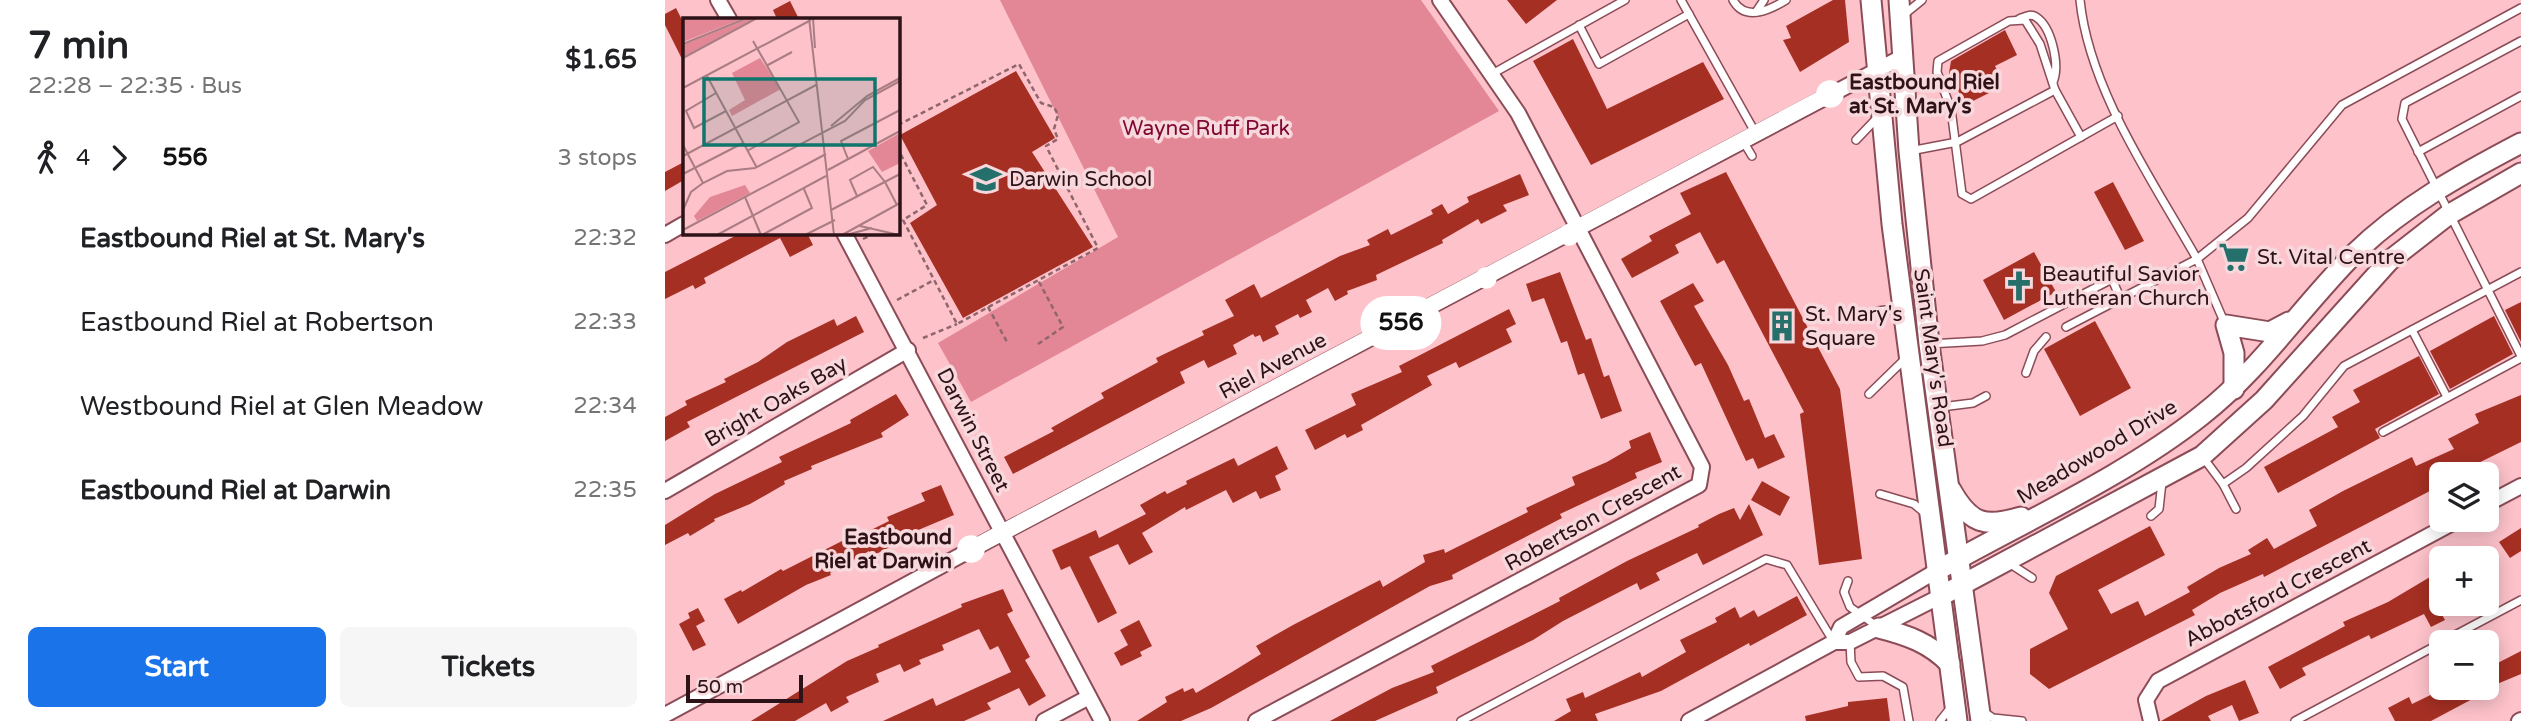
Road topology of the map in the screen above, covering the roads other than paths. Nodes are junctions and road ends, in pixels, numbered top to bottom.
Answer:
1 (718, 0) edge
2 (1440, 0) edge
3 (1625, 0) edge
4 (1681, 0) edge
5 (1733, 0) edge
6 (1764, 0) edge
7 (1787, 0) edge
8 (1871, 0) edge
9 (1899, 0) edge
10 (1922, 0) edge
11 (2080, 0) edge
12 (2521, 8) edge
13 (1756, 12) junction
14 (1689, 14) junction
15 (728, 18) edge
16 (1579, 25) junction
17 (1901, 26) junction
18 (2521, 41) edge
19 (1902, 57) junction
20 (1878, 69) junction
21 (1492, 74) junction
22 (2054, 86) junction
23 (2521, 96) edge
24 (1881, 108) junction
25 (2118, 116) junction
26 (2081, 136) junction
27 (1749, 137) junction
28 (1856, 140) dead end
29 (1957, 142) junction
30 (2521, 142) edge
31 (1909, 151) junction
32 (2418, 152) junction
33 (1752, 156) dead end
34 (2521, 173) edge
35 (2435, 190) junction
36 (2448, 215) junction
37 (683, 225) edge
38 (1576, 231) junction
39 (665, 234) edge
40 (845, 234) edge
41 (2197, 259) junction
42 (2521, 272) edge
43 (2487, 290) junction
44 (2121, 300) junction
45 (1903, 308) junction
46 (1878, 311) dead end
47 (2296, 318) junction
48 (2226, 325) junction
49 (2066, 327) dead end
50 (2412, 330) junction
51 (2046, 337) dead end
52 (1929, 344) junction
53 (908, 350) junction
54 (1909, 355) junction
55 (2521, 357) edge
56 (2026, 373) dead end
57 (2234, 389) junction
58 (1869, 394) dead end
59 (1986, 396) dead end
60 (2447, 397) junction
61 (1937, 408) junction
62 (2383, 432) dead end
63 (2202, 456) junction
64 (2163, 477) junction
65 (1948, 483) junction
66 (2223, 484) junction
67 (2521, 486) edge
68 (665, 491) edge
69 (1880, 494) dead end
70 (2499, 498) edge
71 (2049, 509) junction
72 (2236, 509) dead end
73 (2151, 516) dead end
74 (1931, 519) junction
75 (2436, 532) edge
76 (1002, 533) junction
77 (1958, 559) junction
78 (2005, 561) junction
79 (1938, 570) junction
80 (2032, 578) dead end
81 (1848, 581) dead end
82 (1963, 583) junction
83 (1941, 596) junction
84 (2521, 600) edge
85 (1862, 615) junction
86 (1879, 628) junction
87 (2465, 630) edge
88 (1834, 642) junction
89 (1850, 642) junction
90 (2429, 649) edge
91 (1950, 664) junction
92 (1089, 697) junction
93 (1956, 712) edge
94 (665, 715) edge
95 (1981, 715) edge
96 (1044, 721) edge
97 (1103, 721) edge
98 (1256, 721) edge
99 (1461, 721) edge
100 (1689, 721) edge
101 (1909, 721) edge
102 (1940, 721) edge
103 (2022, 721) edge
104 (2151, 721) edge
105 (2295, 721) edge

1 - 15 street
2 - 21 street
3 - 16 lane
4 - 14 lane
5 - 13 lane
6 - 13 lane
7 - 13 lane
8 - 20 main road, Saint Mary's Road
9 - 17 main road, Saint Mary's Road
10 - 17 lane
11 - 25 lane
12 - 41 lane
14 - 16 lane
14 - 27 lane
16 - 21 lane
17 - 19 main road, Saint Mary's Road
18 - 32 lane
19 - 20 street, Riel Avenue
19 - 31 main road, Saint Mary's Road
20 - 24 main road, Saint Mary's Road
20 - 27 street, Riel Avenue
21 - 38 street
22 - 26 lane
22 - 29 lane
22 - 29 lane
23 - 32 lane
24 - 28 lane
24 - 45 main road, Saint Mary's Road
25 - 26 lane
25 - 41 lane
26 - 29 lane
27 - 33 lane
27 - 38 street, Riel Avenue
29 - 31 lane
30 - 35 main road, Meadowood Drive
31 - 52 main road, Saint Mary's Road
32 - 35 lane
34 - 36 main road
35 - 36 lane
35 - 47 main road, Meadowood Drive
36 - 43 lane
36 - 63 main road
37 - 39 street
38 - 76 street, Riel Avenue
38 - 98 street, Robertson Crescent
40 - 53 street, Darwin Street
41 - 44 lane
41 - 48 lane
42 - 43 lane
43 - 50 lane
43 - 55 lane
44 - 49 lane
44 - 52 lane
45 - 46 lane
45 - 54 main road, Saint Mary's Road
47 - 48 main road
47 - 57 main road, Meadowood Drive
48 - 57 main road
50 - 60 lane
50 - 66 lane
51 - 56 lane
52 - 61 main road, Saint Mary's Road
53 - 68 street, Bright Oaks Bay
53 - 76 street, Darwin Street
54 - 58 lane
54 - 74 main road, Saint Mary's Road
55 - 60 lane
57 - 71 main road, Meadowood Drive
59 - 61 lane
60 - 62 lane
61 - 65 main road, Saint Mary's Road
63 - 64 main road
63 - 66 lane
64 - 73 lane
64 - 78 main road
65 - 71 main road
65 - 77 main road, Saint Mary's Road
66 - 72 lane
67 - 70 street
69 - 74 lane
71 - 77 main road, Meadowood Drive
74 - 79 main road, Saint Mary's Road
75 - 104 street, Abbotsford Crescent
76 - 92 street, Darwin Street
76 - 94 street, Riel Avenue
77 - 79 main road, Meadowood Drive
77 - 82 main road, Saint Mary's Road
78 - 80 lane
78 - 82 main road
79 - 83 main road, Saint Mary's Road
79 - 85 street
81 - 85 lane
82 - 83 main road
82 - 95 main road, Saint Mary's Road
83 - 86 street
83 - 91 main road, Saint Mary's Road
84 - 87 lane
85 - 86 lane
85 - 88 street
86 - 89 street
86 - 91 main road
88 - 89 street
88 - 99 lane
88 - 100 street
89 - 101 lane
90 - 105 lane
91 - 93 main road, Saint Mary's Road
92 - 96 street
92 - 97 street, Darwin Street
93 - 102 lane
95 - 103 lane

